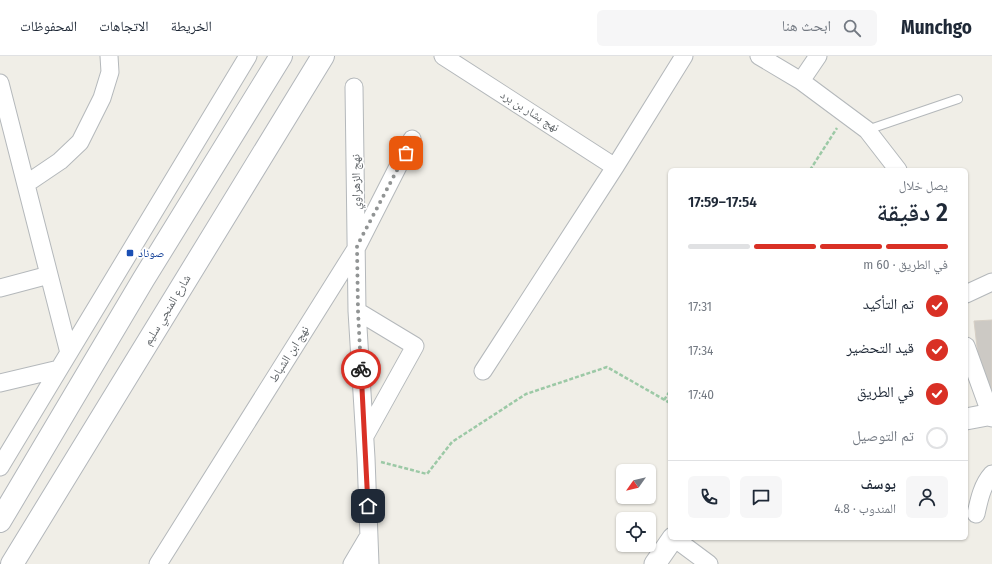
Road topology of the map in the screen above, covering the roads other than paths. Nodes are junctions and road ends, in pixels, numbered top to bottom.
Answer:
1 (109, 56) edge
2 (248, 56) edge
3 (281, 56) edge
4 (323, 56) edge
5 (443, 56) edge
6 (684, 56) edge
7 (759, 56) edge
8 (818, 56) edge
9 (801, 81) junction
10 (0, 84) edge
11 (354, 87) dead end
12 (958, 99) dead end
13 (867, 130) junction
14 (412, 139) dead end
15 (615, 168) junction
16 (896, 168) edge
17 (26, 184) junction
18 (357, 246) junction
19 (49, 275) junction
20 (992, 282) edge
21 (0, 288) edge
22 (968, 293) edge
23 (358, 311) junction
24 (968, 351) edge
25 (69, 352) junction
26 (59, 369) junction
27 (483, 370) dead end
28 (0, 383) edge
29 (992, 415) edge
30 (968, 419) edge
31 (365, 436) junction
32 (0, 467) edge
33 (992, 474) edge
34 (976, 514) dead end
35 (0, 521) edge
36 (368, 538) junction
37 (673, 540) edge
38 (677, 540) edge
39 (12, 564) edge
40 (158, 564) edge
41 (352, 564) edge
42 (370, 564) edge
43 (655, 564) edge
44 (709, 564) edge

1 - 17 street
2 - 25 street
3 - 35 main road
4 - 39 main road, شارع المنجي سليم
5 - 15 street, نهج بشار بن برد
6 - 15 street
7 - 9 street
8 - 9 street
9 - 13 street
10 - 17 street
11 - 18 street, نهج الزهراوي
12 - 13 lane
13 - 16 street
14 - 18 street, نهج ابن الشباط
15 - 27 street
17 - 19 street
18 - 23 street, نهج الزهراوي
18 - 40 street, نهج ابن الشباط
19 - 21 street
19 - 25 street
20 - 22 street
23 - 31 street, نهج الزهراوي
23 - 31 street
24 - 29 street
25 - 26 street
26 - 28 street
26 - 32 street
29 - 30 street
31 - 36 street, نهج الزهراوي
33 - 34 street
36 - 41 street
36 - 42 street, نهج الزهراوي
37 - 43 street
38 - 44 street

